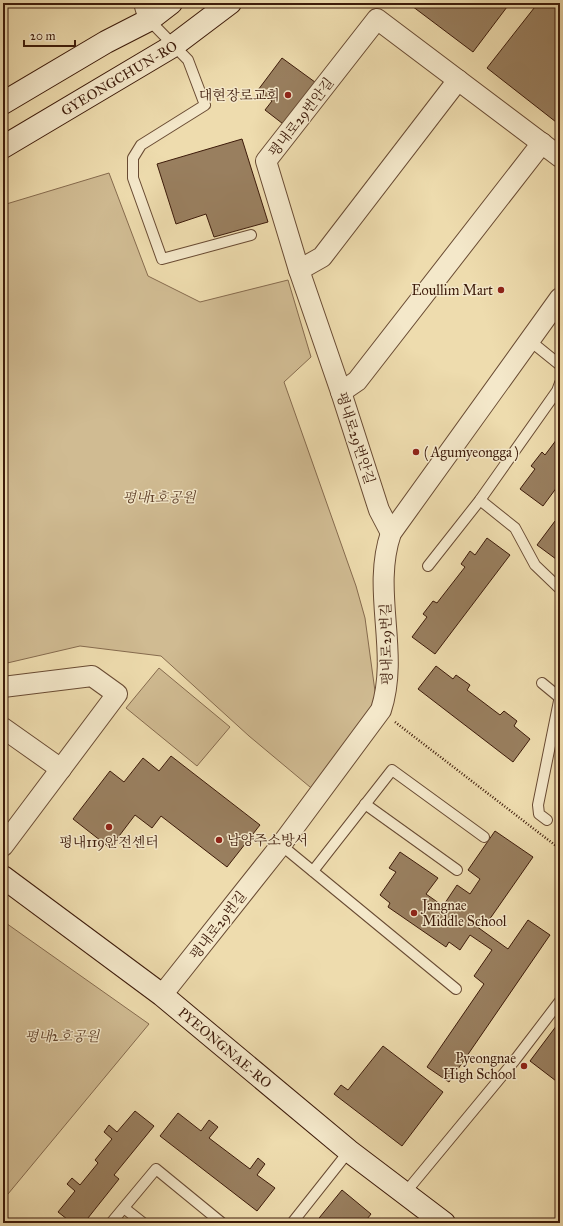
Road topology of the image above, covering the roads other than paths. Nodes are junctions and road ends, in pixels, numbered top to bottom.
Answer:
1 (171, 3) edge
2 (230, 3) edge
3 (146, 11) edge
4 (173, 46) junction
5 (458, 80) junction
6 (3, 103) edge
7 (542, 143) junction
8 (3, 147) edge
9 (560, 157) edge
10 (251, 235) dead end
11 (299, 270) junction
12 (560, 298) edge
13 (529, 340) junction
14 (560, 365) edge
15 (560, 383) edge
16 (341, 392) junction
17 (480, 500) junction
18 (391, 533) junction
19 (428, 566) dead end
20 (560, 590) edge
21 (542, 683) dead end
22 (3, 687) edge
23 (560, 697) edge
24 (3, 728) edge
25 (61, 769) junction
26 (365, 804) junction
27 (547, 820) dead end
28 (484, 837) dead end
29 (281, 845) junction
30 (3, 846) edge
31 (457, 870) dead end
32 (313, 871) junction
33 (3, 878) edge
34 (456, 989) dead end
35 (162, 995) junction
36 (560, 1001) edge
37 (349, 1151) junction
38 (404, 1193) junction
39 (124, 1208) junction
40 (111, 1223) edge
41 (143, 1223) edge
42 (222, 1223) edge
43 (292, 1223) edge
44 (444, 1223) edge

1 - 3 street
2 - 4 street, GYEONGCHUN-RO
3 - 4 lane
3 - 6 street
4 - 8 street, GYEONGCHUN-RO
4 - 10 lane
5 - 7 street, 평내로29번안길
5 - 11 street
5 - 11 street, 평내로29번안길
7 - 9 street, 평내로29번안길
7 - 16 street
11 - 16 street, 평내로29번안길
12 - 13 street, 평내로29번길
13 - 14 lane
13 - 18 street, 평내로29번길
15 - 17 lane
16 - 18 street, 평내로29번안길
17 - 19 lane
17 - 20 lane
18 - 29 street, 평내로29번길
21 - 23 lane
22 - 25 street
23 - 27 lane
24 - 25 street
25 - 30 street
26 - 28 lane
26 - 31 lane
26 - 32 lane
29 - 32 lane
29 - 35 street, 평내로29번길
32 - 34 lane
33 - 35 street, PYEONGNAE-RO
35 - 37 street, PYEONGNAE-RO
36 - 38 lane
37 - 38 street, PYEONGNAE-RO
37 - 43 lane
38 - 44 street, PYEONGNAE-RO
39 - 40 lane
39 - 41 lane
39 - 42 lane

